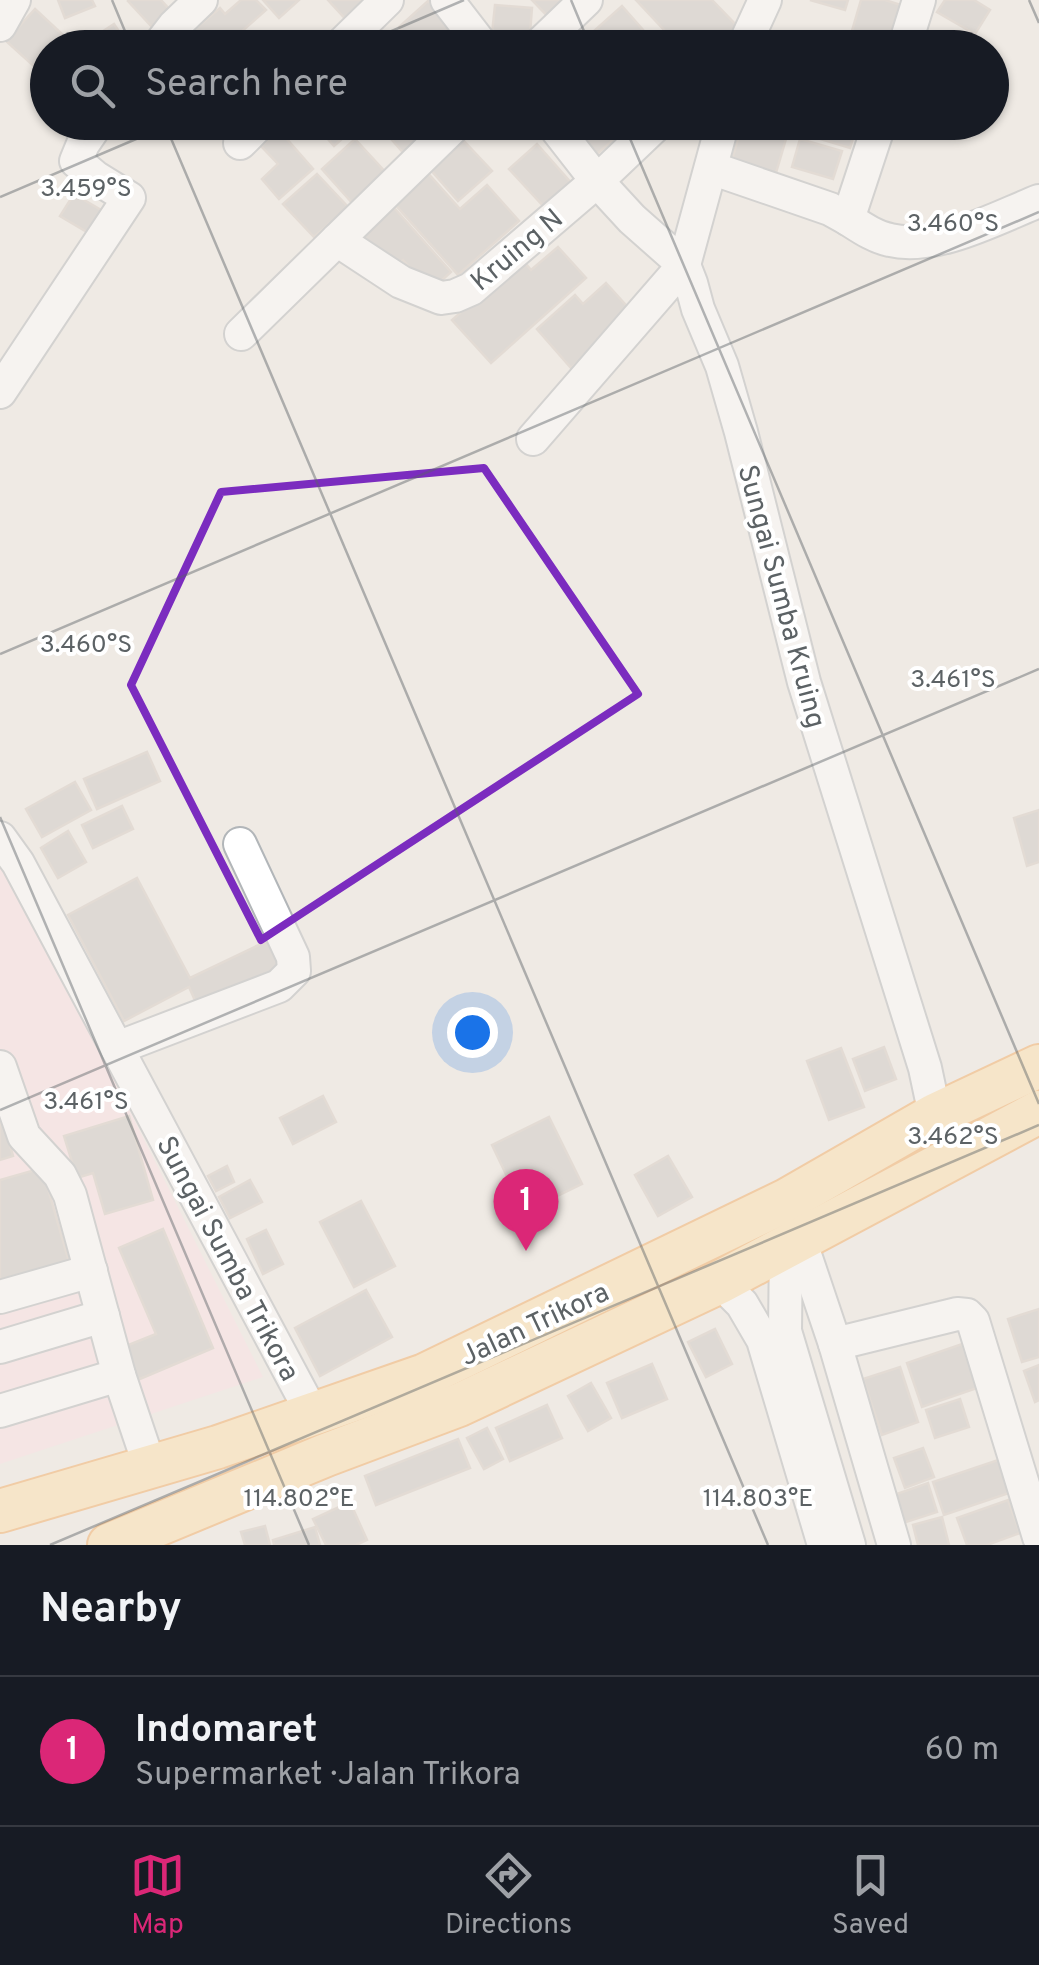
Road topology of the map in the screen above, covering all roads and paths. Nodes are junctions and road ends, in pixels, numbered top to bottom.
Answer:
1 (14, 0) edge
2 (201, 0) edge
3 (387, 0) edge
4 (446, 0) edge
5 (586, 0) edge
6 (920, 0) edge
7 (0, 26) edge
8 (172, 30) edge
9 (356, 30) edge
10 (470, 30) edge
11 (555, 30) edge
12 (910, 30) edge
13 (86, 140) edge
14 (440, 140) edge
15 (565, 140) edge
16 (640, 140) edge
17 (718, 140) edge
18 (874, 140) edge
19 (711, 168) junction
20 (597, 181) junction
21 (1039, 200) edge
22 (848, 220) junction
23 (338, 240) junction
24 (684, 265) junction
25 (241, 334) dead end
26 (0, 392) edge
27 (533, 439) dead end
28 (0, 838) edge
29 (240, 844) dead end
30 (117, 1048) junction
31 (1039, 1066) edge
32 (0, 1067) edge
33 (1039, 1112) edge
34 (936, 1114) junction
35 (793, 1243) junction
36 (90, 1272) junction
37 (720, 1282) junction
38 (0, 1297) edge
39 (103, 1316) junction
40 (774, 1335) junction
41 (836, 1344) junction
42 (0, 1347) edge
43 (119, 1375) junction
44 (0, 1410) edge
45 (313, 1416) junction
46 (150, 1467) junction
47 (0, 1511) edge
48 (1039, 1537) edge
49 (108, 1545) edge
50 (824, 1545) edge
51 (850, 1545) edge
52 (894, 1545) edge

1 - 7 street
2 - 8 street
3 - 9 street
4 - 10 street
5 - 11 street
6 - 12 street
13 - 26 street
14 - 23 street
15 - 20 street, Sungai Sumba Kruing
16 - 20 street
17 - 19 street
18 - 22 street
19 - 22 street
19 - 24 street
20 - 23 street, Kruing N
20 - 24 street, Sungai Sumba Kruing
21 - 22 street
23 - 25 street
24 - 27 street
24 - 34 street, Sungai Sumba Kruing
28 - 30 street, Sungai Sumba Trikora
29 - 30 street
30 - 45 street, Sungai Sumba Trikora
31 - 34 main road, Jalan Trikora
32 - 36 street
33 - 35 main road, Jalan Trikora
34 - 45 main road, Jalan Trikora
35 - 37 main road, Jalan Trikora
35 - 40 street
35 - 41 street
36 - 38 street
36 - 39 street
37 - 40 street
37 - 49 main road, Jalan Trikora
39 - 42 street
39 - 43 street
40 - 50 street
40 - 51 street
41 - 48 street
41 - 52 street
43 - 44 street
43 - 46 street
45 - 46 main road, Jalan Trikora
46 - 47 main road, Jalan Trikora

